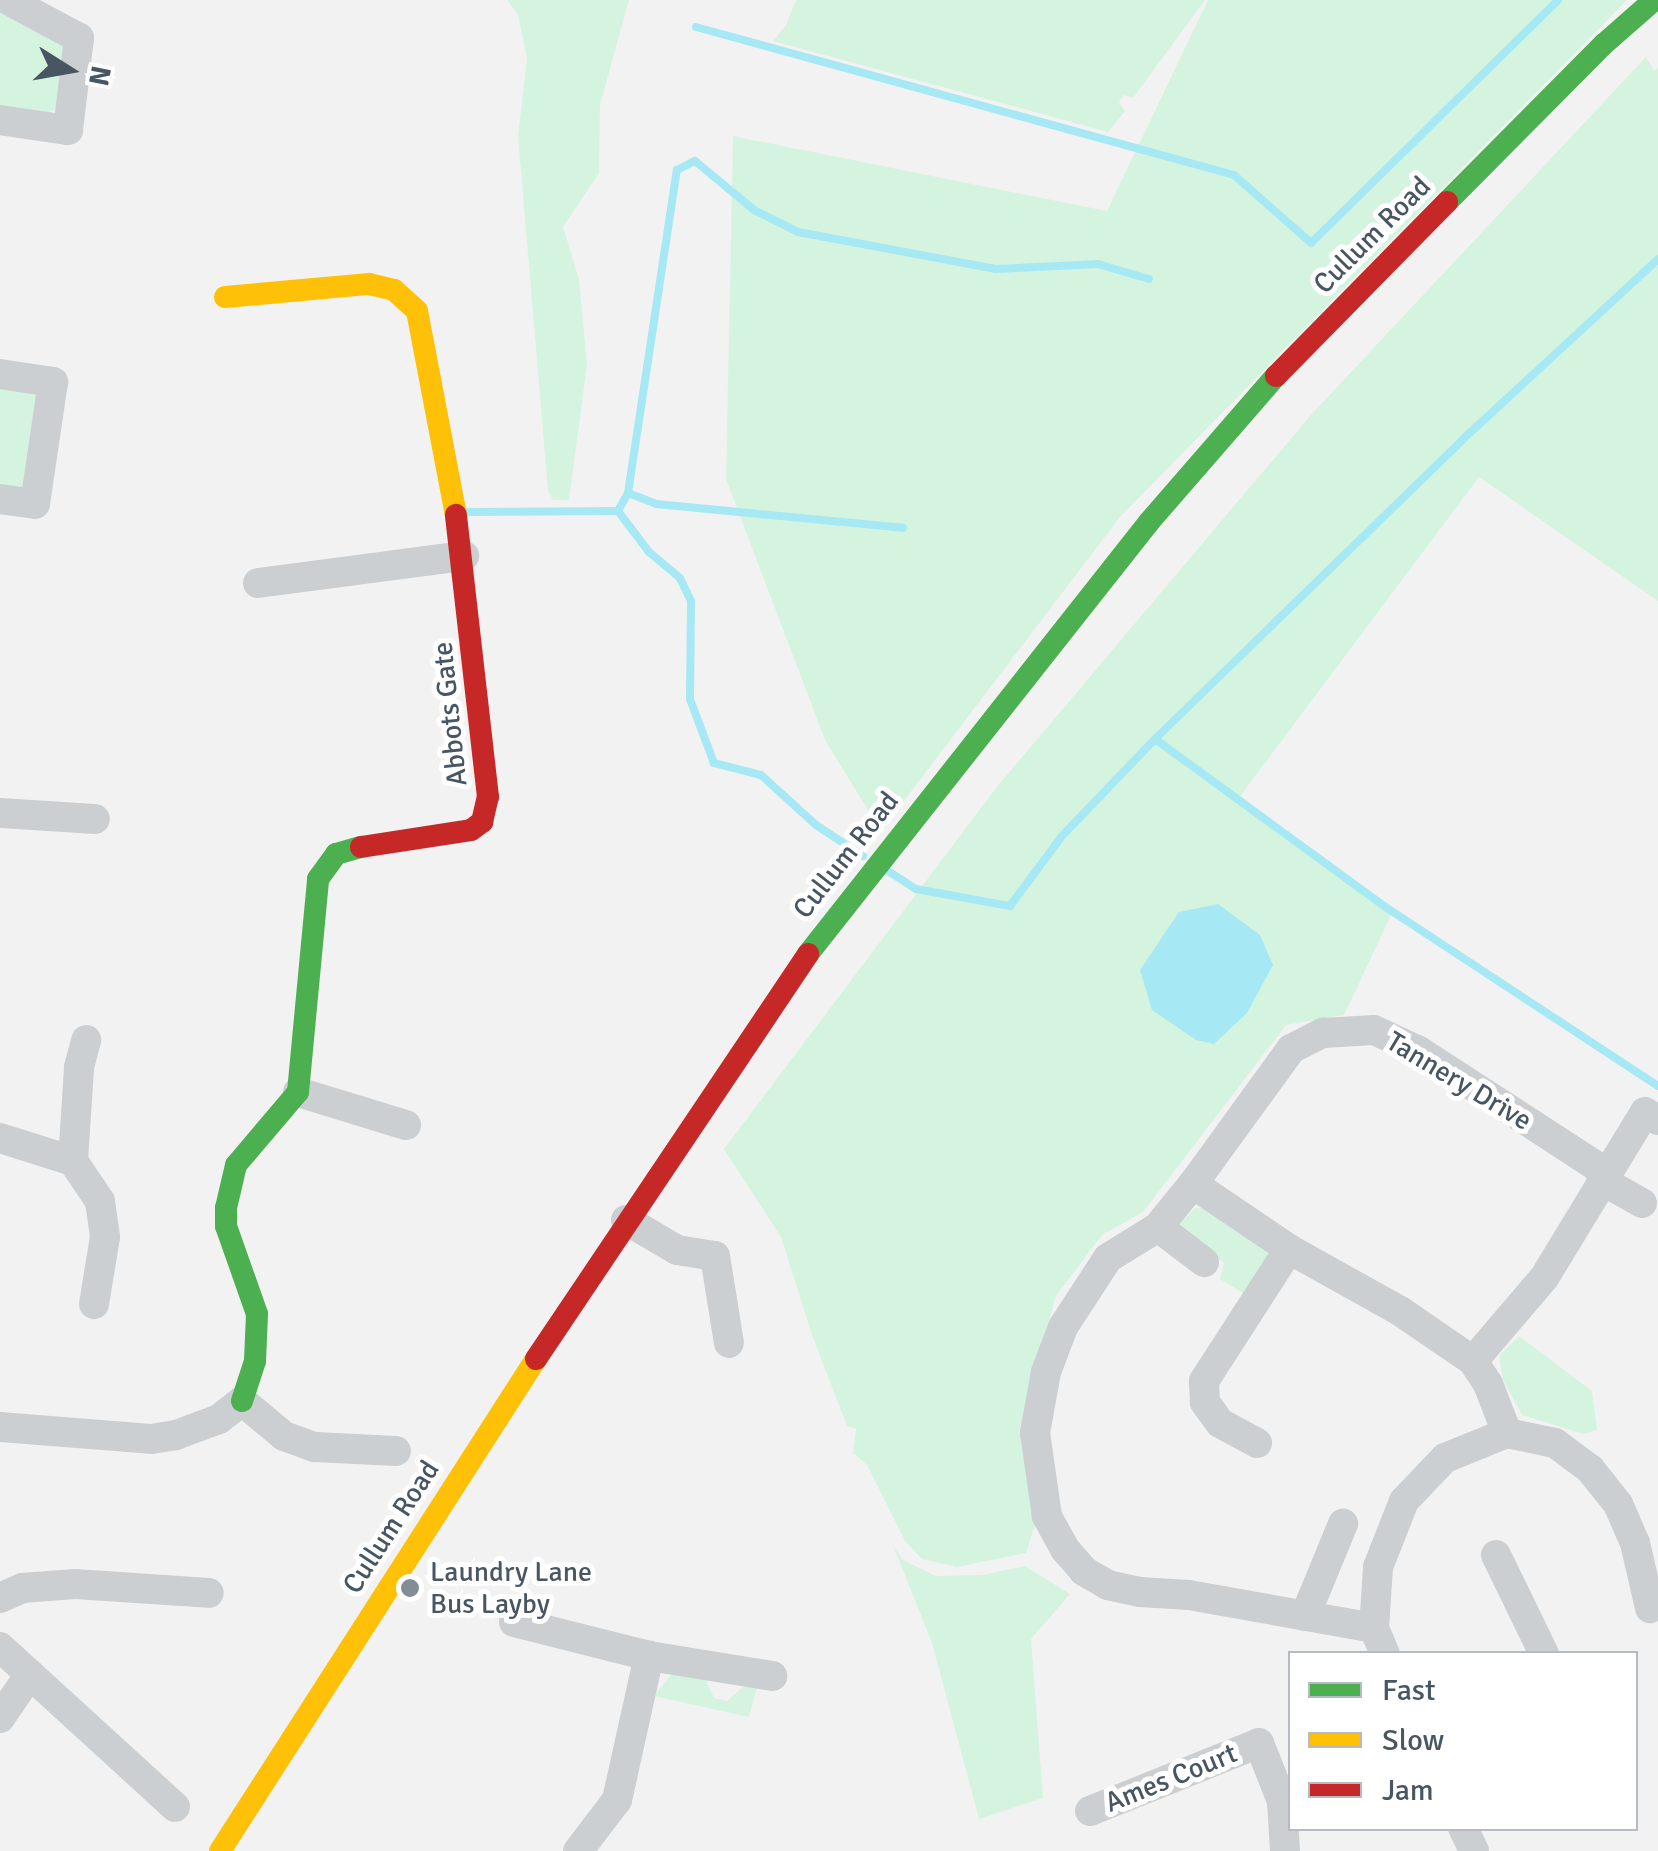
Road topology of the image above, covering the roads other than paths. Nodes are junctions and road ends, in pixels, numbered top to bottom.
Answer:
1 (8, 0) edge
2 (1654, 0) edge
3 (0, 120) edge
4 (225, 298) dead end
5 (0, 374) edge
6 (0, 499) edge
7 (464, 556) junction
8 (258, 583) dead end
9 (0, 813) edge
10 (94, 820) dead end
11 (86, 1040) dead end
12 (298, 1092) junction
13 (1658, 1120) edge
14 (406, 1125) dead end
15 (0, 1138) edge
16 (73, 1161) junction
17 (1603, 1176) junction
18 (1193, 1184) junction
19 (1642, 1203) dead end
20 (626, 1220) junction
21 (1158, 1227) junction
22 (1289, 1249) junction
23 (1204, 1262) dead end
24 (94, 1304) dead end
25 (729, 1343) dead end
26 (1473, 1361) junction
27 (242, 1400) junction
28 (0, 1428) edge
29 (1506, 1432) junction
30 (1257, 1443) dead end
31 (396, 1451) dead end
32 (1343, 1524) dead end
33 (1496, 1555) dead end
34 (209, 1594) dead end
35 (0, 1598) edge
36 (1650, 1608) dead end
37 (1305, 1616) junction
38 (514, 1622) dead end
39 (1379, 1641) edge
40 (0, 1647) edge
41 (1543, 1651) edge
42 (649, 1656) junction
43 (30, 1674) junction
44 (772, 1676) dead end
45 (0, 1718) edge
46 (175, 1807) dead end
47 (1090, 1811) dead end
48 (220, 1851) edge
49 (578, 1851) edge
50 (1285, 1851) edge

1 - 3 street
2 - 20 main road, Cullum Road
4 - 7 main road, Abbots Gate
5 - 6 street
7 - 8 street
7 - 12 main road, Abbots Gate
9 - 10 street
11 - 16 street
12 - 14 street
12 - 27 main road
13 - 17 street
15 - 16 street
16 - 24 street
17 - 18 street, Tannery Drive
17 - 19 street, Tannery Drive
17 - 26 street
18 - 21 street, Tannery Drive
18 - 22 street
20 - 25 street
20 - 48 main road, Cullum Road
21 - 23 street
21 - 37 street, Tannery Drive
22 - 26 street
22 - 30 street
26 - 29 street
27 - 28 street
27 - 31 street
29 - 36 street
29 - 39 street
32 - 37 street
33 - 41 street
34 - 35 street
37 - 39 street, Tannery Drive
38 - 42 street
40 - 43 street
42 - 44 street
42 - 49 street
43 - 45 street
43 - 46 street
47 - 50 street, Ames Court

